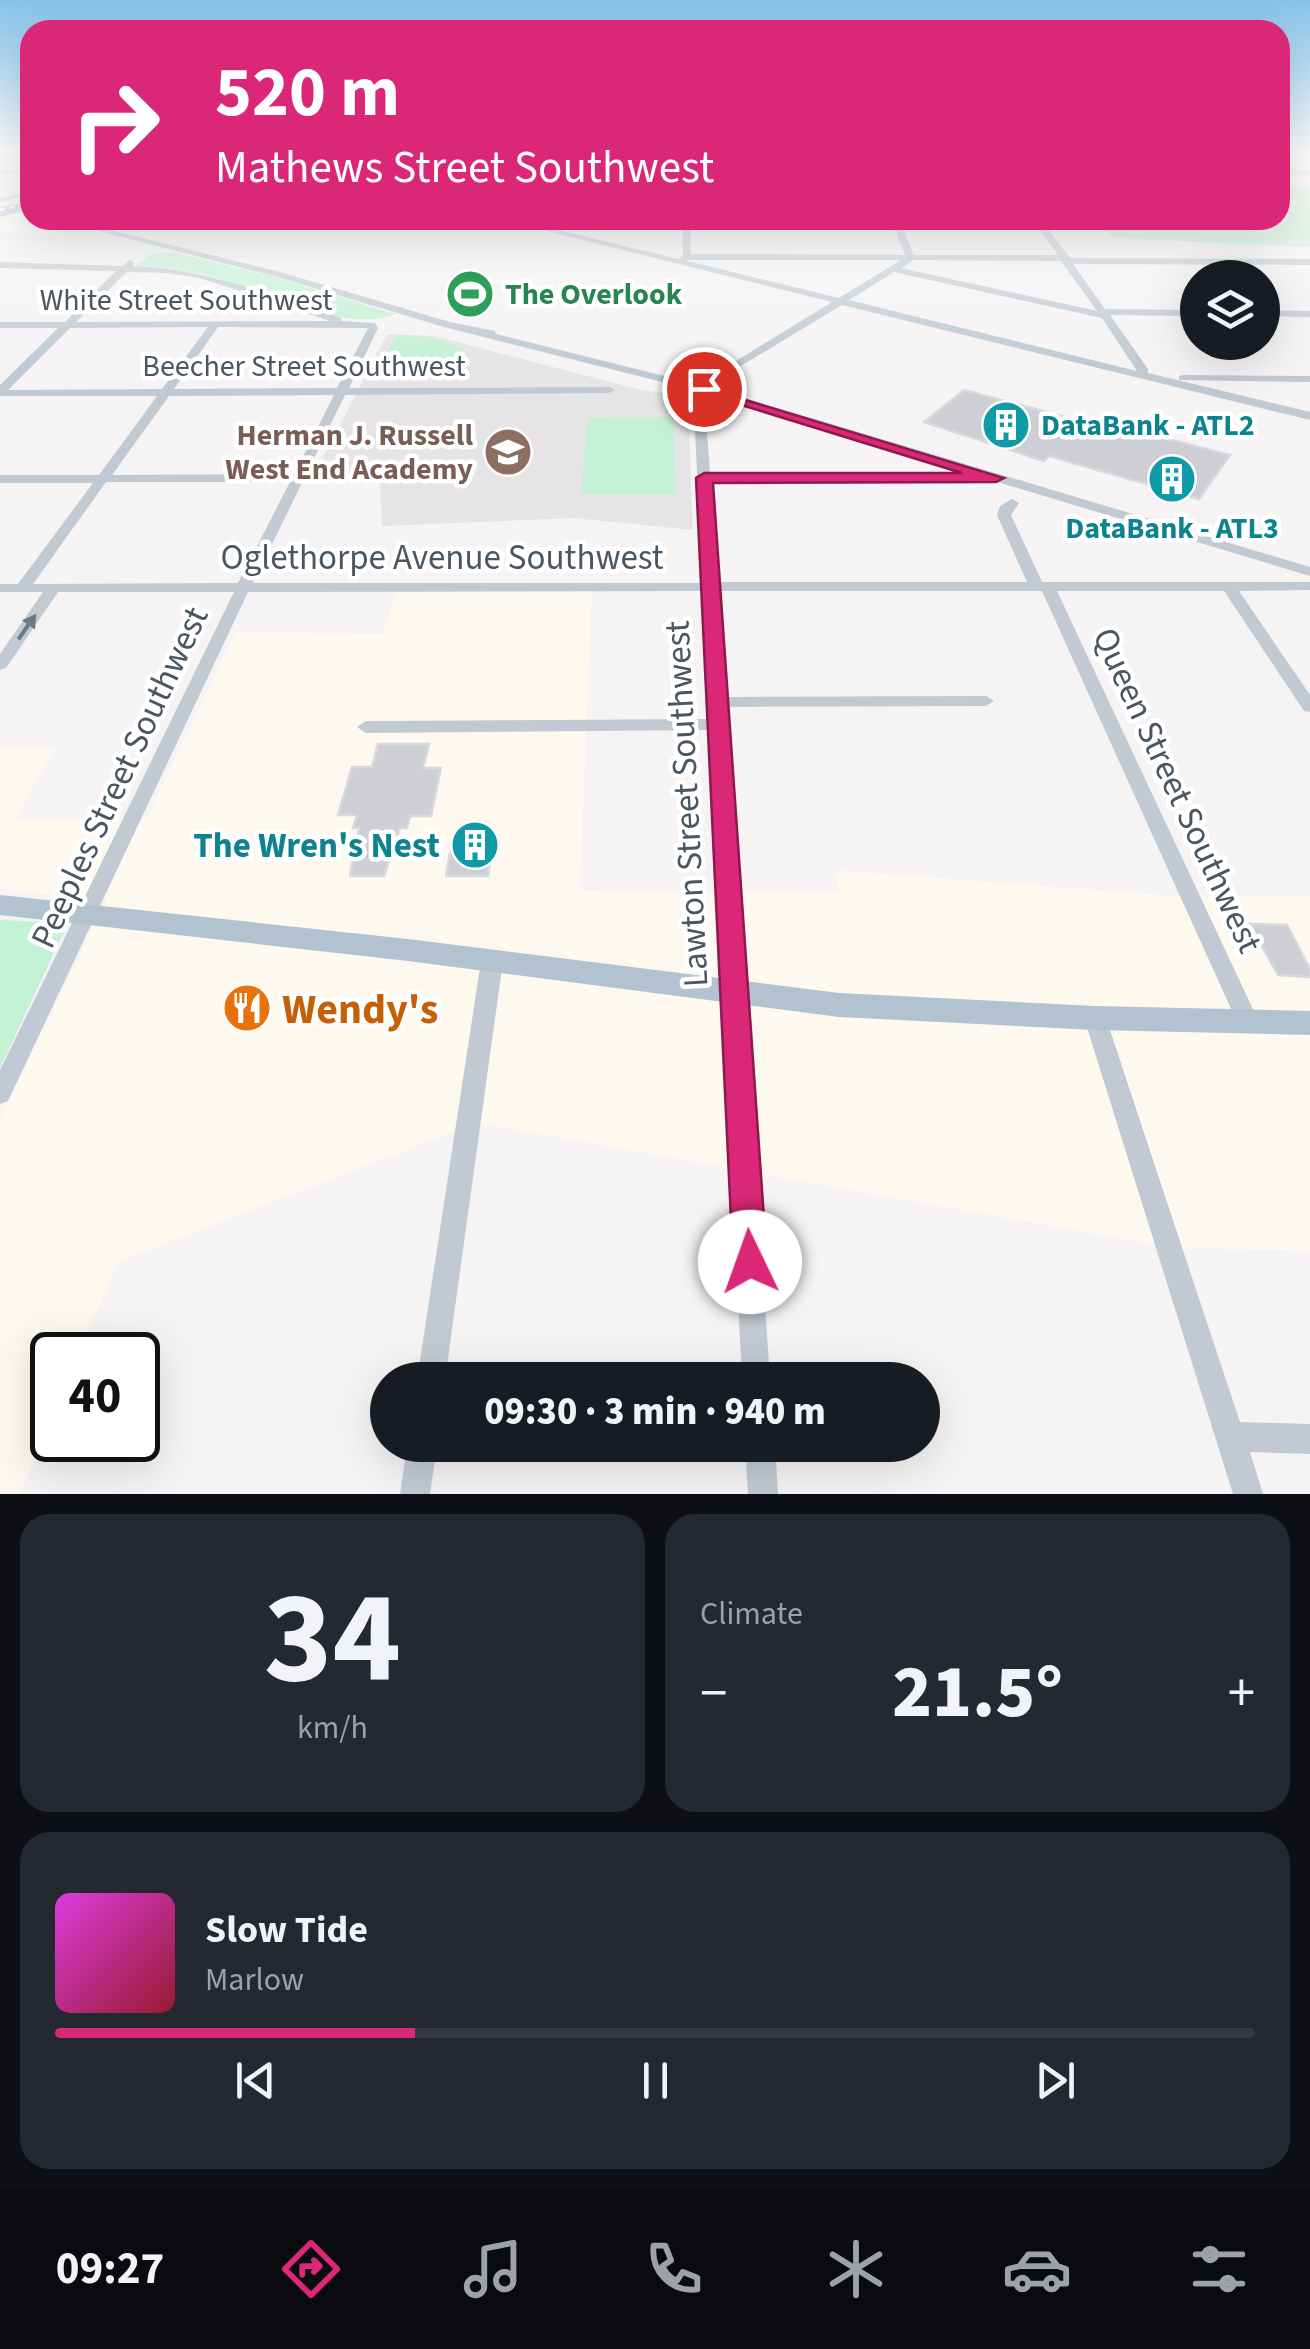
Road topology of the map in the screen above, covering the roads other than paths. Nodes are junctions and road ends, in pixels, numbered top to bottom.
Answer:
1 (98, 230) edge
2 (552, 230) edge
3 (685, 230) edge
4 (899, 230) edge
5 (1044, 230) edge
6 (132, 239) junction
7 (162, 247) junction
8 (141, 253) junction
9 (911, 258) junction
10 (683, 259) junction
11 (1067, 260) junction
12 (1310, 262) edge
13 (0, 265) edge
14 (128, 266) junction
15 (892, 269) junction
16 (840, 301) junction
17 (1180, 313) edge
18 (1105, 314) junction
19 (1280, 314) edge
20 (1310, 314) edge
21 (340, 324) junction
22 (0, 325) edge
23 (67, 325) junction
24 (214, 325) junction
25 (371, 325) joint
26 (1147, 376) junction
27 (1310, 379) edge
28 (341, 390) junction
29 (609, 390) dead end
30 (166, 391) junction
31 (0, 392) edge
32 (1310, 416) edge
33 (102, 478) junction
34 (297, 478) junction
35 (704, 478) junction
36 (996, 478) junction
37 (0, 479) edge
38 (1012, 504) dead end
39 (1308, 581) edge
40 (1042, 585) junction
41 (1228, 585) junction
42 (712, 586) junction
43 (0, 588) edge
44 (22, 588) junction
45 (54, 588) junction
46 (242, 588) junction
47 (0, 666) edge
48 (986, 701) dead end
49 (720, 702) junction
50 (1310, 706) edge
51 (721, 724) junction
52 (366, 727) dead end
53 (0, 904) edge
54 (89, 913) junction
55 (492, 960) junction
56 (734, 993) junction
57 (1095, 1018) junction
58 (1248, 1022) junction
59 (1310, 1023) edge
60 (0, 1094) edge
61 (434, 1362) edge
62 (755, 1362) edge
63 (1230, 1437) junction
64 (1310, 1439) edge
65 (420, 1462) edge
66 (761, 1462) edge
67 (415, 1494) edge
68 (763, 1494) edge
69 (1248, 1494) edge

1 - 6 street
2 - 10 street
3 - 10 street
4 - 9 street
5 - 11 street
6 - 7 street
6 - 8 street
7 - 8 street
7 - 36 street
8 - 14 street
9 - 10 street
9 - 11 street
9 - 15 street, Lawton Street Southwest
10 - 16 street
11 - 12 street
11 - 18 street
13 - 14 street
14 - 21 street
14 - 23 street
15 - 16 street, Lawton Street Southwest
15 - 18 street
16 - 26 street
16 - 35 street, Lawton Street Southwest, bridge
17 - 18 street
18 - 26 street
19 - 20 street
21 - 24 street, White Street Southwest
21 - 25 street, White Street Southwest
22 - 23 street, White Street Southwest
23 - 24 street, White Street Southwest
23 - 31 street
24 - 30 street
25 - 28 street, Peeples Street Southwest
26 - 27 street
26 - 32 street
28 - 29 street, Beecher Street Southwest
28 - 30 street, Beecher Street Southwest
28 - 34 street, Peeples Street Southwest
30 - 31 street, Beecher Street Southwest
30 - 33 street
33 - 34 street
33 - 37 street
33 - 44 street
34 - 46 street, Peeples Street Southwest
35 - 36 street
35 - 42 street, Lawton Street Southwest
36 - 39 street
38 - 40 street, Queen Street Southwest
39 - 41 street, Oglethorpe Avenue Southwest
40 - 41 street, Oglethorpe Avenue Southwest
40 - 42 street, Oglethorpe Avenue Southwest
40 - 58 street, Queen Street Southwest
41 - 50 street
42 - 46 street, Oglethorpe Avenue Southwest
42 - 49 street, Lawton Street Southwest
43 - 44 street, Oglethorpe Avenue Southwest
44 - 45 street, Oglethorpe Avenue Southwest
45 - 46 street, Oglethorpe Avenue Southwest
47 -> 45 street
46 - 54 street, Peeples Street Southwest
48 - 49 street
49 - 51 street, Lawton Street Southwest
51 - 52 street
51 - 56 street, Lawton Street Southwest
53 - 54 main road
54 - 55 main road
54 - 60 street, Peeples Street Southwest
55 - 56 main road
55 - 61 street
56 - 57 main road
56 - 62 street, Lawton Street Southwest
57 - 58 main road
57 - 63 street
58 - 59 main road
63 - 64 street
63 - 69 street
65 - 67 street
66 - 68 street

